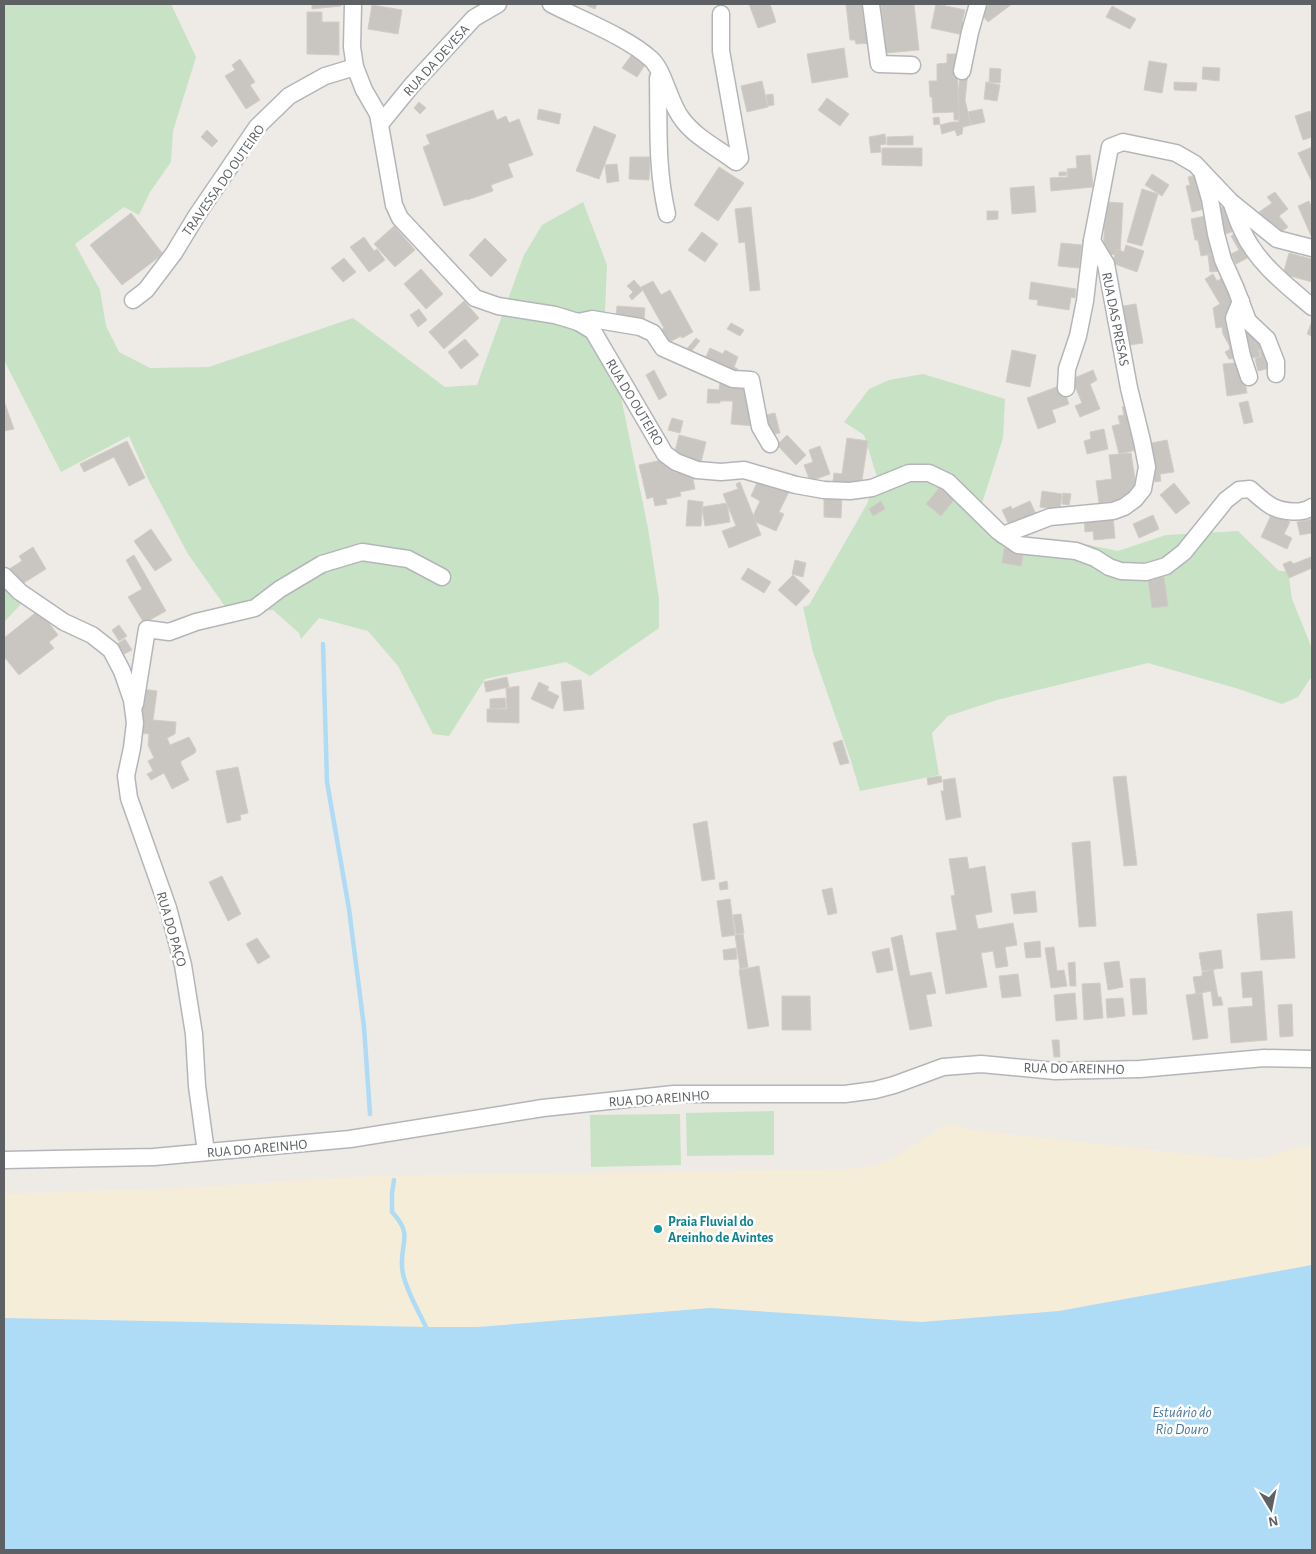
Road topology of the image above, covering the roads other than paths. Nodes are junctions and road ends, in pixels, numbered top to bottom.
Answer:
1 (353, 4) edge
2 (498, 4) edge
3 (551, 4) edge
4 (871, 4) edge
5 (978, 4) edge
6 (721, 14) dead end
7 (912, 65) dead end
8 (355, 67) junction
9 (658, 68) junction
10 (962, 71) dead end
11 (381, 123) junction
12 (1202, 171) junction
13 (1231, 202) junction
14 (667, 214) dead end
15 (1092, 241) junction
16 (1312, 248) edge
17 (133, 300) dead end
18 (1241, 301) junction
19 (1312, 307) edge
20 (578, 322) junction
21 (1276, 374) dead end
22 (1249, 377) dead end
23 (1066, 388) dead end
24 (770, 444) dead end
25 (1312, 507) edge
26 (1003, 535) junction
27 (4, 576) edge
28 (442, 577) dead end
29 (133, 711) junction
30 (1312, 1059) edge
31 (206, 1152) junction
32 (4, 1160) edge

1 - 8 street, RUA DO OUTEIRO
2 - 11 street, RUA DA DEVESA
3 - 9 street
4 - 7 street
5 - 10 street
6 - 9 street
8 - 11 street, RUA DO OUTEIRO
8 - 17 street, TRAVESSA DO OUTEIRO
9 - 14 street
11 - 20 street, RUA DO OUTEIRO
12 - 13 street
12 - 15 street
12 - 18 street
13 - 16 street
13 - 19 street
15 - 23 street
15 - 26 street, RUA DAS PRESAS
18 - 21 street
18 - 22 street
20 - 24 street, RUA DO OUTEIRO
20 - 26 street, RUA DO OUTEIRO
25 - 26 street, RUA DO OUTEIRO
27 - 29 street, RUA DO PAÇO
28 - 29 street, RUA DO PAÇO
29 - 31 street, RUA DO PAÇO
30 - 31 street, RUA DO AREINHO
31 - 32 street, RUA DO AREINHO

